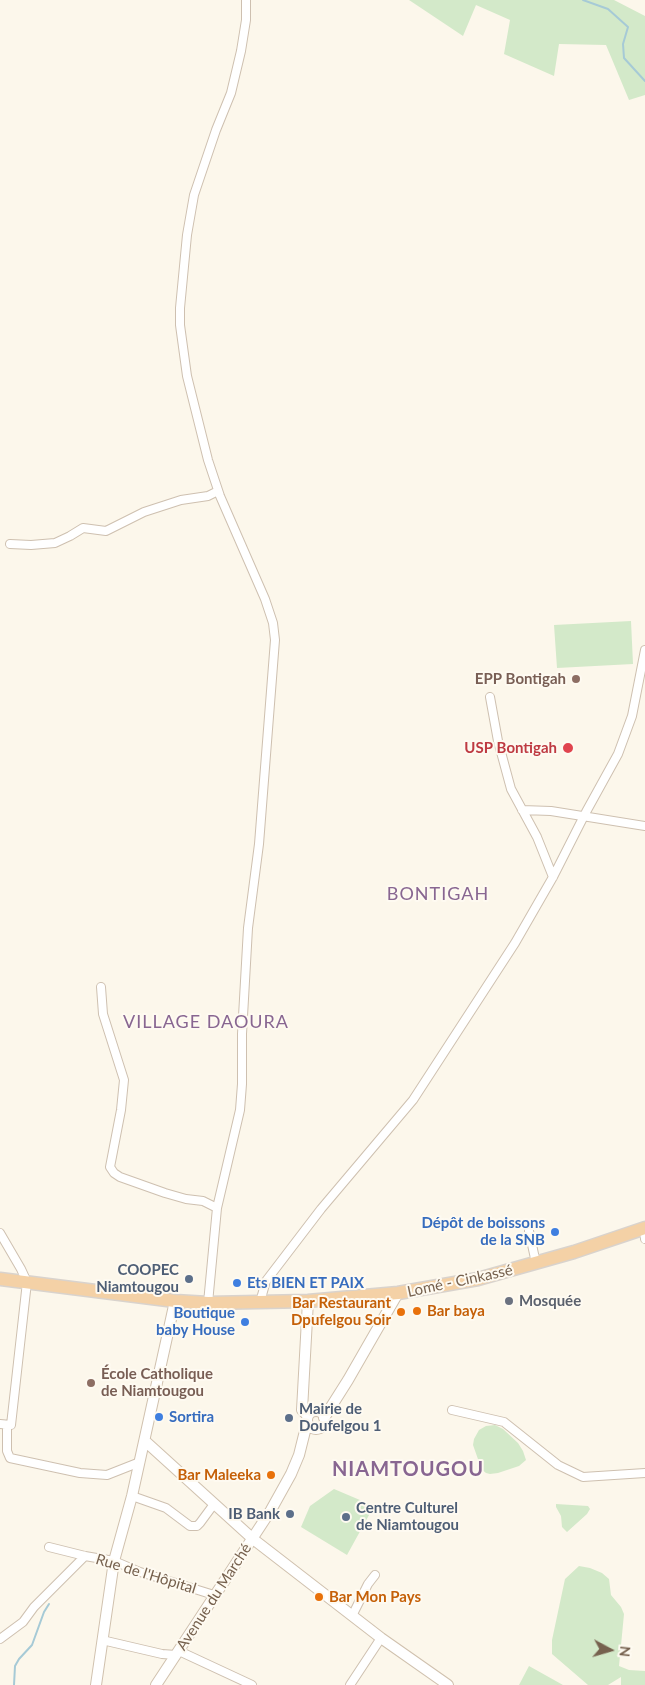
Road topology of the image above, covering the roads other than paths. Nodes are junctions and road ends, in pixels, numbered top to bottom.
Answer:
1 (246, 0) edge
2 (218, 491) junction
3 (10, 544) dead end
4 (645, 653) edge
5 (490, 697) dead end
6 (522, 810) junction
7 (583, 817) junction
8 (645, 826) edge
9 (553, 878) junction
10 (101, 987) dead end
11 (217, 1208) junction
12 (529, 1231) dead end
13 (645, 1232) edge
14 (0, 1233) edge
15 (536, 1263) junction
16 (0, 1280) edge
17 (27, 1282) junction
18 (398, 1293) junction
19 (175, 1301) junction
20 (308, 1301) junction
21 (260, 1302) junction
22 (208, 1303) junction
23 (452, 1410) dead end
24 (324, 1418) junction
25 (307, 1419) junction
26 (3, 1424) edge
27 (318, 1429) junction
28 (145, 1441) junction
29 (299, 1455) junction
30 (140, 1462) junction
31 (645, 1473) edge
32 (132, 1496) junction
33 (214, 1504) junction
34 (253, 1539) junction
35 (49, 1547) dead end
36 (86, 1556) junction
37 (114, 1561) junction
38 (375, 1576) dead end
39 (214, 1595) junction
40 (352, 1616) junction
41 (382, 1638) junction
42 (0, 1639) edge
43 (102, 1640) junction
44 (177, 1653) junction
45 (445, 1684) edge
46 (96, 1685) edge
47 (156, 1685) edge
48 (252, 1685) edge
49 (350, 1685) edge

1 - 2 street
2 - 3 street
2 - 11 street
4 - 7 street
5 - 6 street
6 - 7 street
6 - 9 street
7 - 8 street
7 - 9 street
9 - 21 street
10 - 11 street
11 - 22 street
12 - 15 street
13 - 15 highway, Lomé - Cinkassé
14 - 17 street
15 - 18 highway, Lomé - Cinkassé
16 - 17 highway, Lomé - Cinkassé
17 - 19 highway, Lomé - Cinkassé
17 - 26 street
18 - 20 highway, Lomé - Cinkassé
18 - 24 main road
19 - 22 highway, Lomé - Cinkassé
19 - 28 main road
20 - 21 highway, Lomé - Cinkassé
20 - 25 main road
21 - 22 highway, Lomé - Cinkassé
23 - 31 street
24 - 25 main road
24 - 27 main road
25 - 27 main road
25 - 29 main road, Avenue du Marché
26 - 30 street
27 - 29 main road, Avenue du Marché
28 - 30 main road
28 - 33 main road
29 - 34 main road, Avenue du Marché
30 - 32 main road
32 - 33 street
32 - 37 main road
33 - 34 main road
34 - 39 main road, Avenue du Marché
34 - 40 main road
35 - 36 street, Rue de l'Hôpital
36 - 37 street, Rue de l'Hôpital
36 - 42 street
37 - 39 street, Rue de l'Hôpital
37 - 43 main road
38 - 40 street
39 - 44 main road, Avenue du Marché
40 - 41 main road
41 - 45 main road
41 - 49 street
43 - 44 street
43 - 46 main road
44 - 47 main road, Avenue du Marché
44 - 48 street

